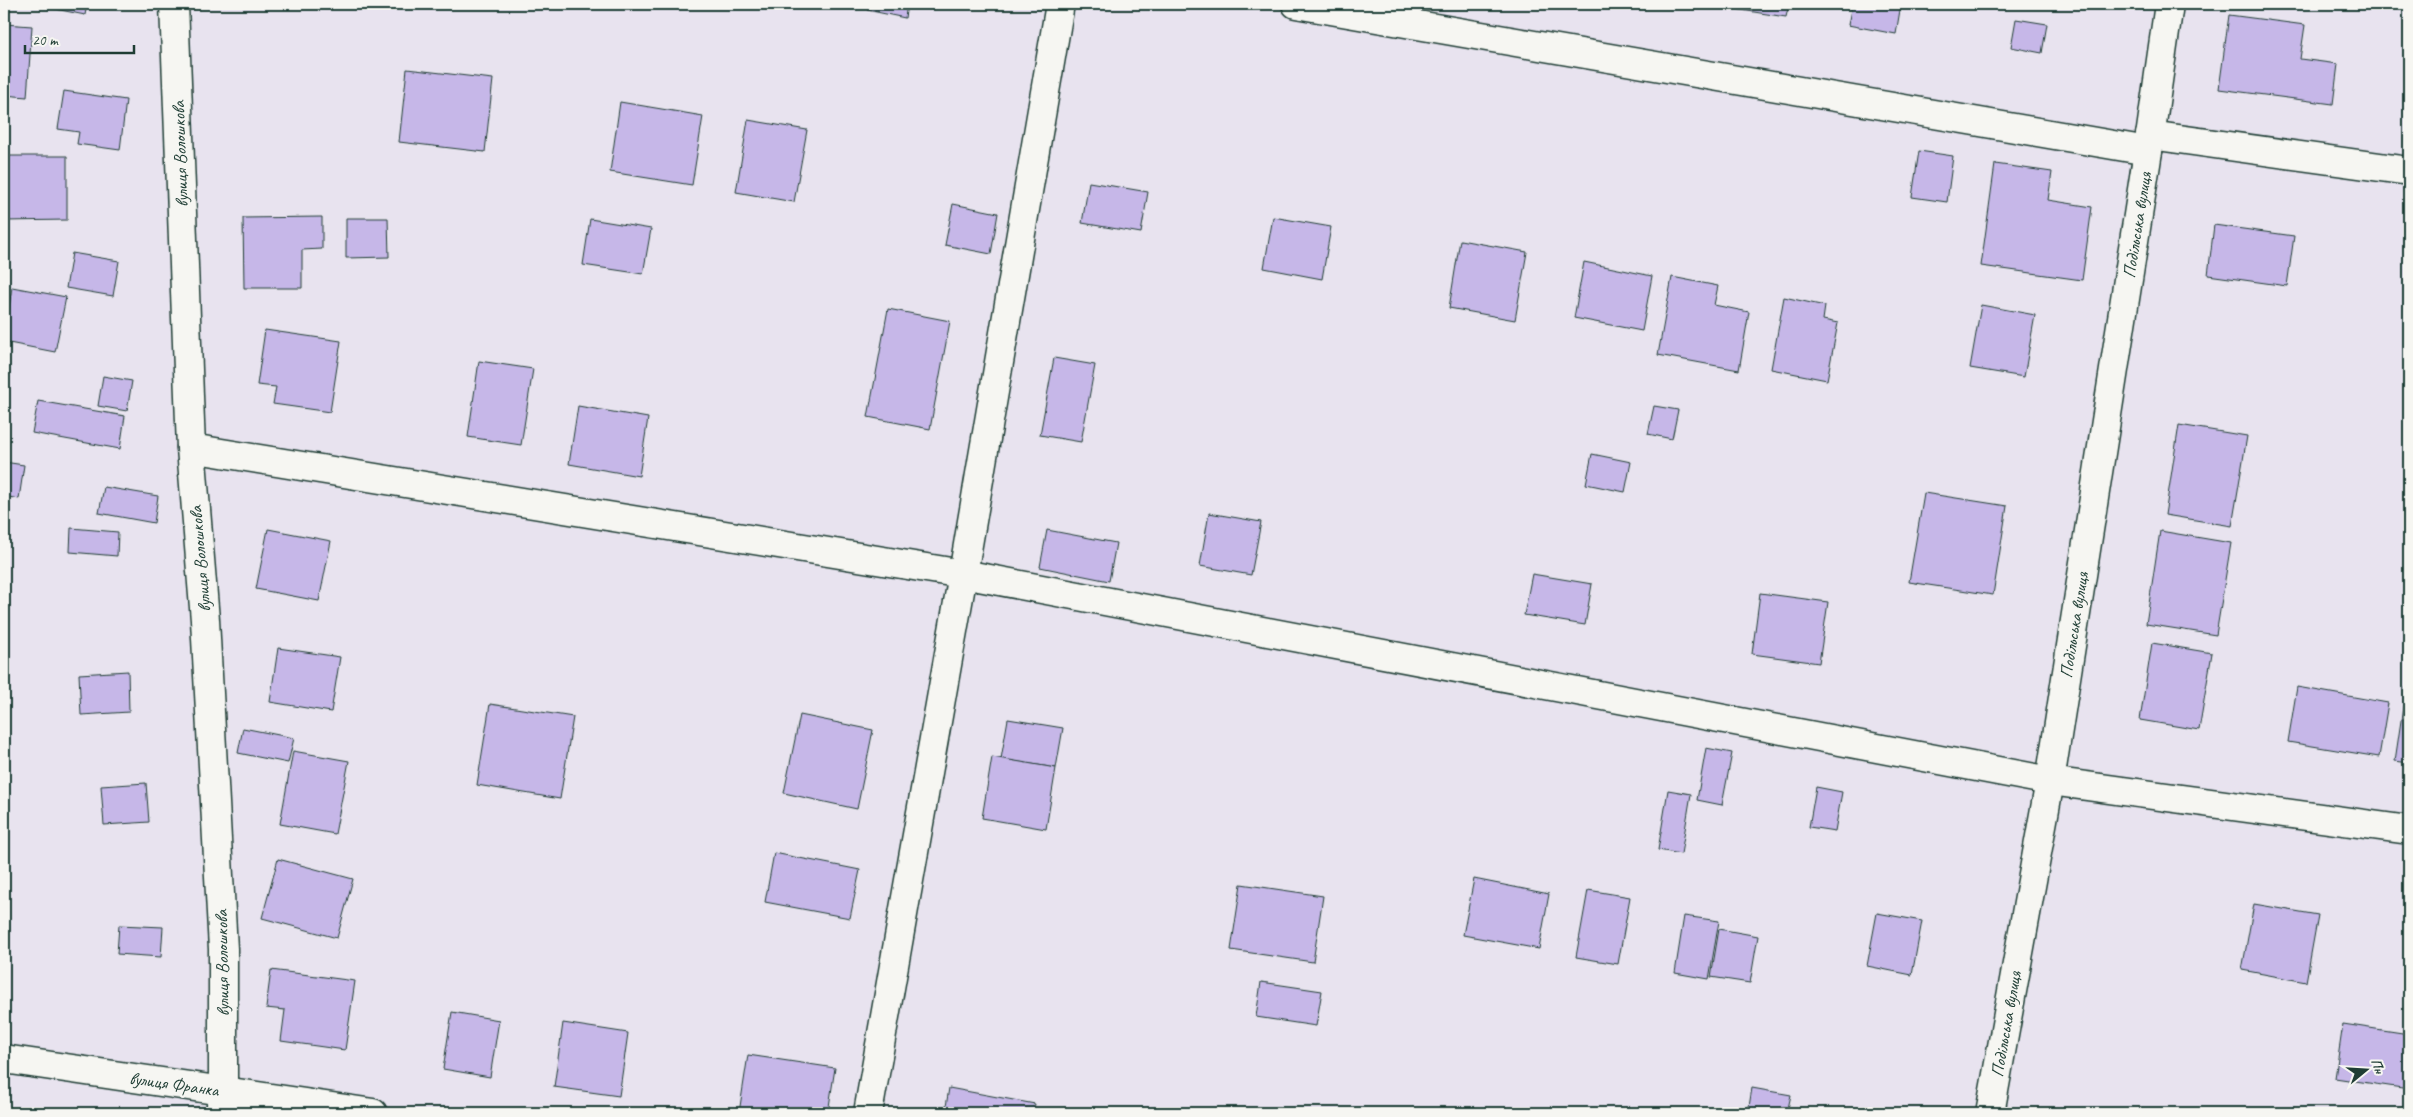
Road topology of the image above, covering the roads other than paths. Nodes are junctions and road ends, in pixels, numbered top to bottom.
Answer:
1 (174, 4) edge
2 (1060, 4) edge
3 (1296, 4) edge
4 (2168, 4) edge
5 (2149, 143) junction
6 (2409, 171) edge
7 (191, 448) junction
8 (964, 574) junction
9 (2050, 781) junction
10 (2409, 830) edge
11 (4, 1058) edge
12 (222, 1102) edge
13 (373, 1113) edge
14 (868, 1113) edge
15 (1990, 1113) edge

1 - 7 street, вулиця Волошкова
2 - 8 street
3 - 5 street
4 - 5 street, Подільська вулиця
5 - 6 street
5 - 9 street, Подільська вулиця
7 - 8 street
7 - 12 street, вулиця Волошкова
8 - 9 street
8 - 14 street
9 - 10 street
9 - 15 street, Подільська вулиця
11 - 12 street, вулиця Франка
12 - 13 street, вулиця Франка

